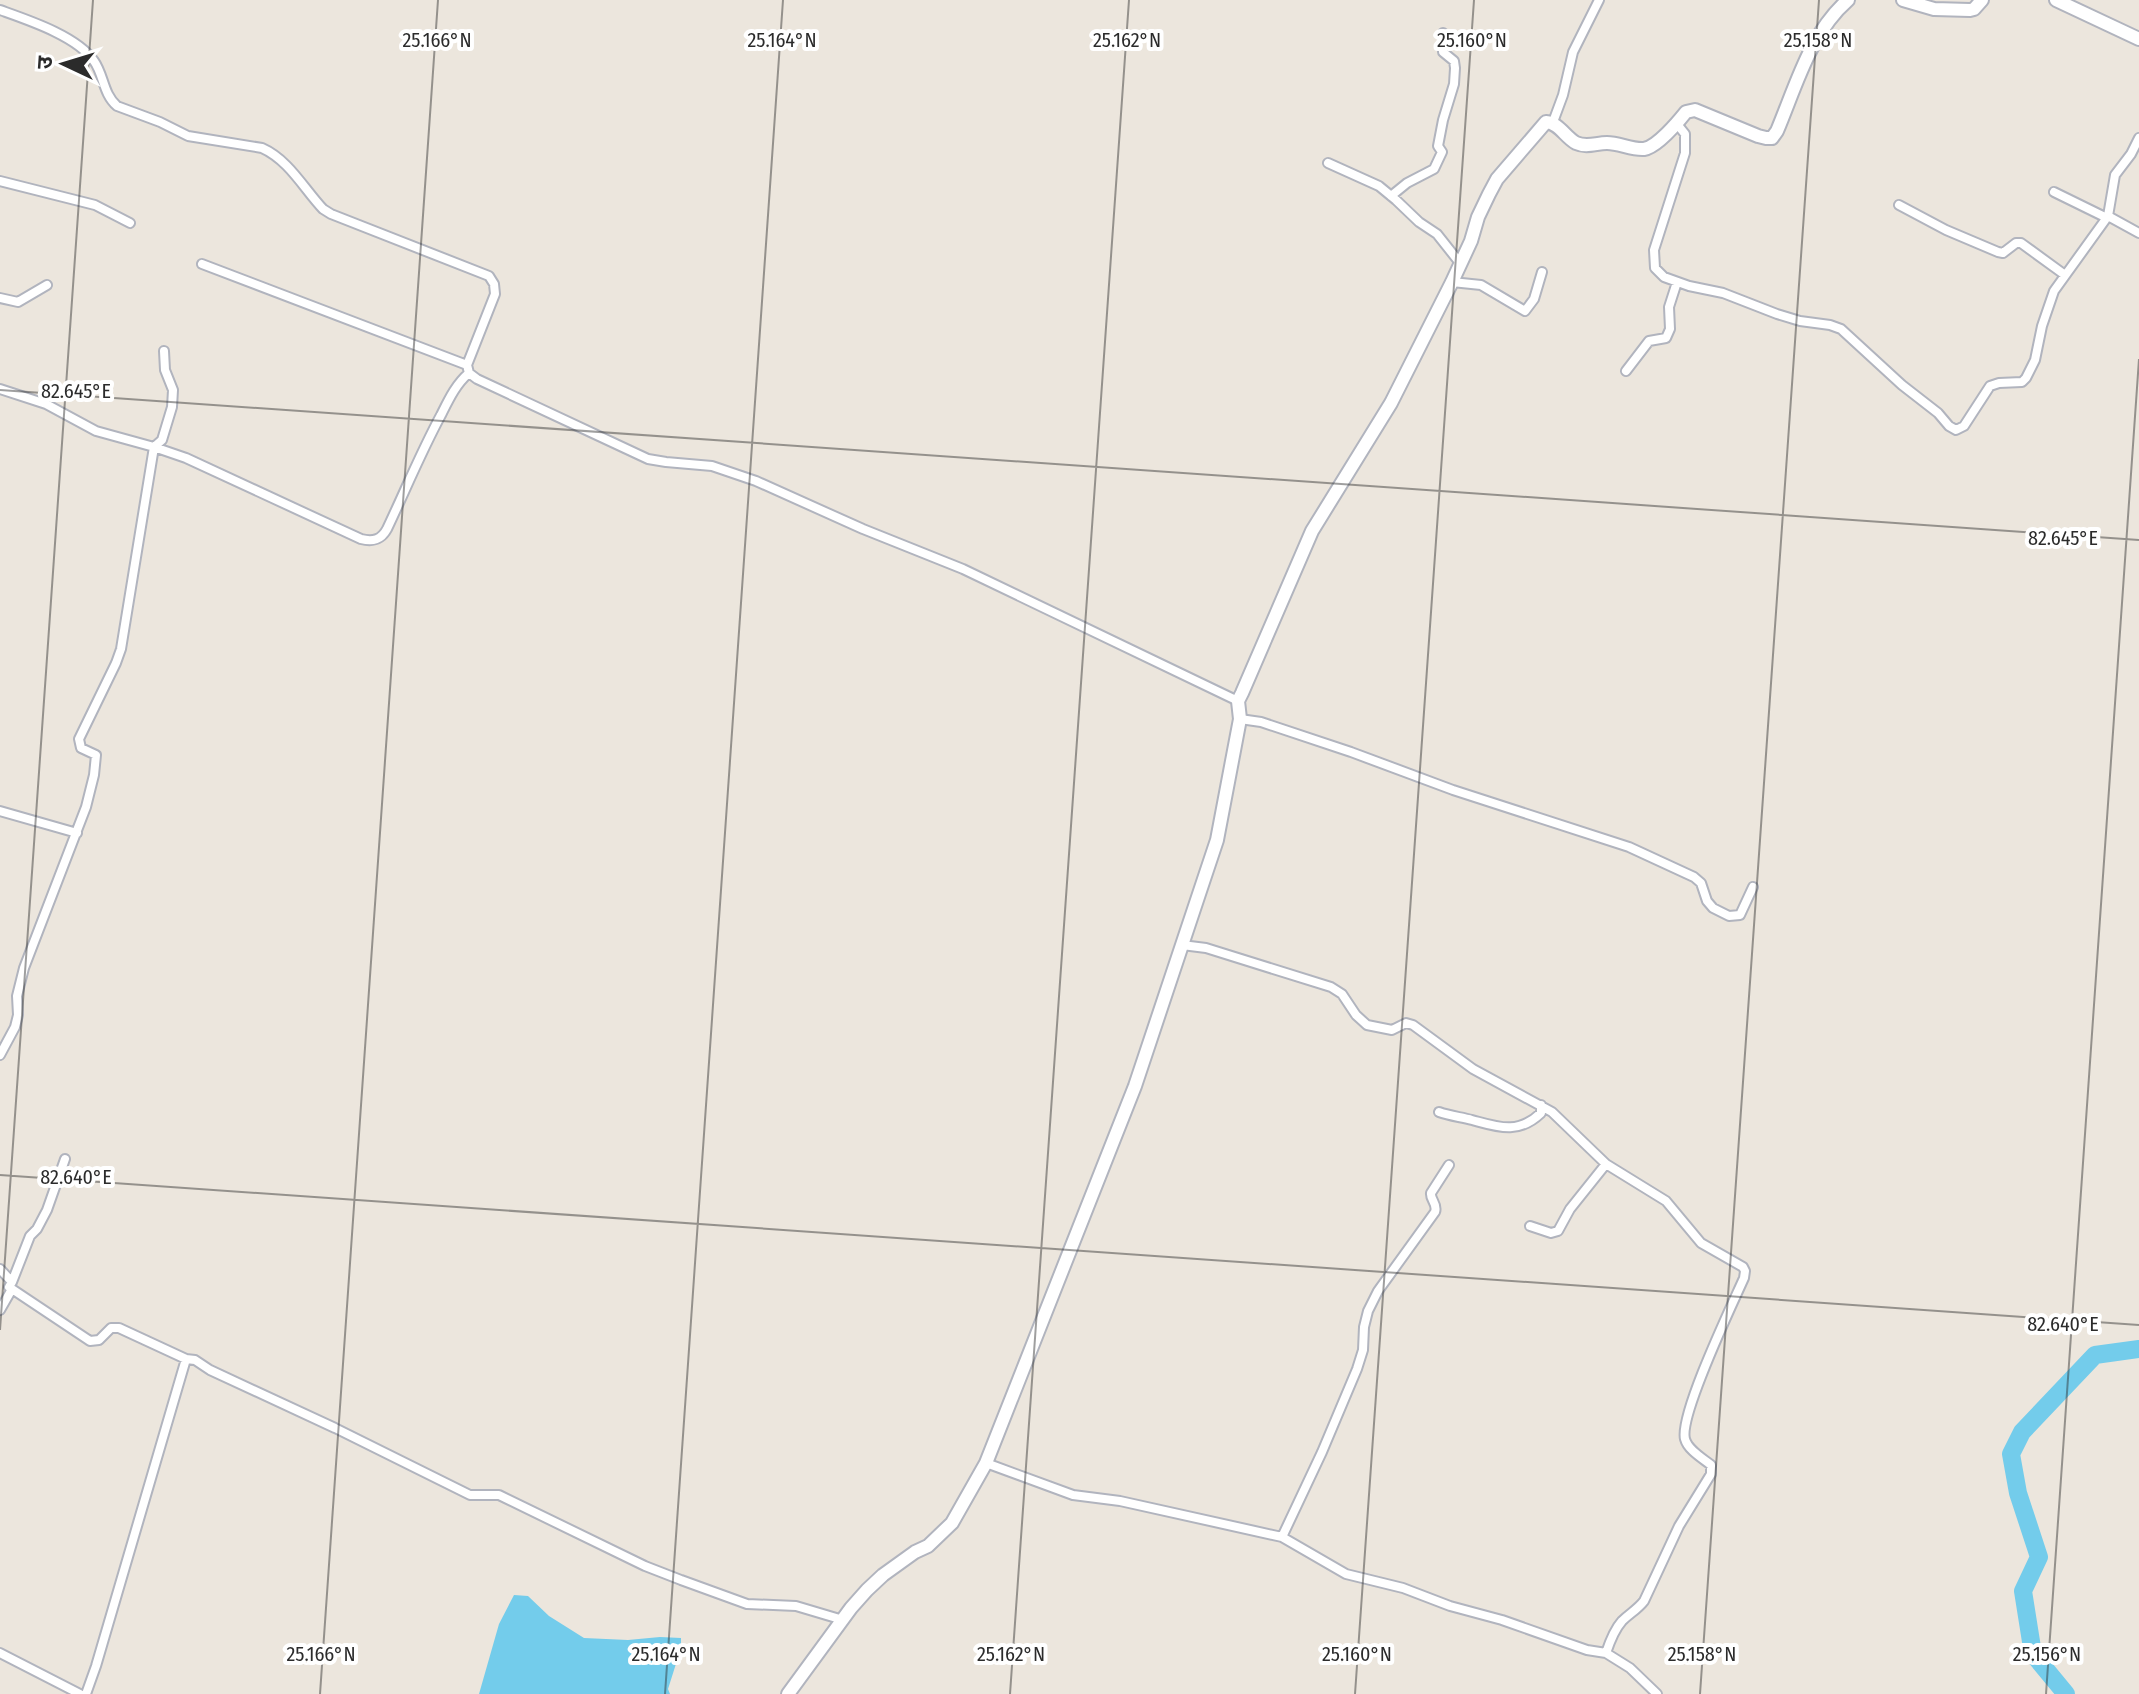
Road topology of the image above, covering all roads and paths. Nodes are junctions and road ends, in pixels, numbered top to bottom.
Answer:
1 (1599, 0) edge
2 (1848, 0) edge
3 (1903, 0) edge
4 (1982, 0) edge
5 (2056, 0) edge
6 (0, 10) edge
7 (1443, 33) dead end
8 (2139, 39) edge
9 (1553, 122) junction
10 (1677, 124) junction
11 (2139, 138) edge
12 (1328, 163) dead end
13 (0, 181) edge
14 (2054, 192) dead end
15 (1391, 196) junction
16 (1899, 205) dead end
17 (2108, 217) junction
18 (130, 223) dead end
19 (2139, 233) edge
20 (1460, 263) junction
21 (202, 264) dead end
22 (1542, 272) dead end
23 (2065, 275) junction
24 (1452, 282) junction
25 (1677, 282) junction
26 (47, 285) dead end
27 (0, 298) edge
28 (164, 351) dead end
29 (468, 369) junction
30 (1626, 371) dead end
31 (0, 389) edge
32 (154, 447) junction
33 (1238, 701) junction
34 (1240, 719) junction
35 (0, 811) edge
36 (77, 833) junction
37 (1753, 887) dead end
38 (1182, 945) junction
39 (0, 1055) edge
40 (1541, 1105) junction
41 (1439, 1112) dead end
42 (65, 1159) dead end
43 (1606, 1164) junction
44 (1449, 1165) dead end
45 (1530, 1226) dead end
46 (0, 1269) edge
47 (12, 1286) junction
48 (0, 1310) edge
49 (186, 1359) junction
50 (986, 1463) junction
51 (1282, 1537) junction
52 (843, 1620) junction
53 (0, 1653) edge
54 (1606, 1653) junction
55 (80, 1694) edge
56 (86, 1694) edge
57 (788, 1694) edge
58 (1657, 1694) edge

1 - 9 street
2 - 10 street
3 - 4 street
5 - 8 street
6 - 29 street
7 - 15 street
9 - 10 street
9 - 20 street
10 - 25 street
11 - 17 street
12 - 15 street
13 - 18 street
14 - 17 street
15 - 20 street
16 - 23 street
17 - 19 street
17 - 23 street
20 - 24 street
21 - 29 street
22 - 24 street
23 - 25 street
24 - 33 street
25 - 30 street
26 - 27 street
28 - 32 street
29 - 32 street
29 - 33 street
31 - 32 street
32 - 36 street
33 - 34 street
34 - 37 street
34 - 38 street
35 - 36 street
36 - 39 street
38 - 40 street
38 - 50 street
40 - 41 street
40 - 43 street
42 - 47 street
43 - 45 street
43 - 54 street
44 - 51 street
46 - 47 street
47 - 48 street
47 - 49 street
49 - 52 street
49 - 56 street
50 - 51 street
50 - 52 street
51 - 54 street
52 - 57 street
53 - 55 street
54 - 58 street

